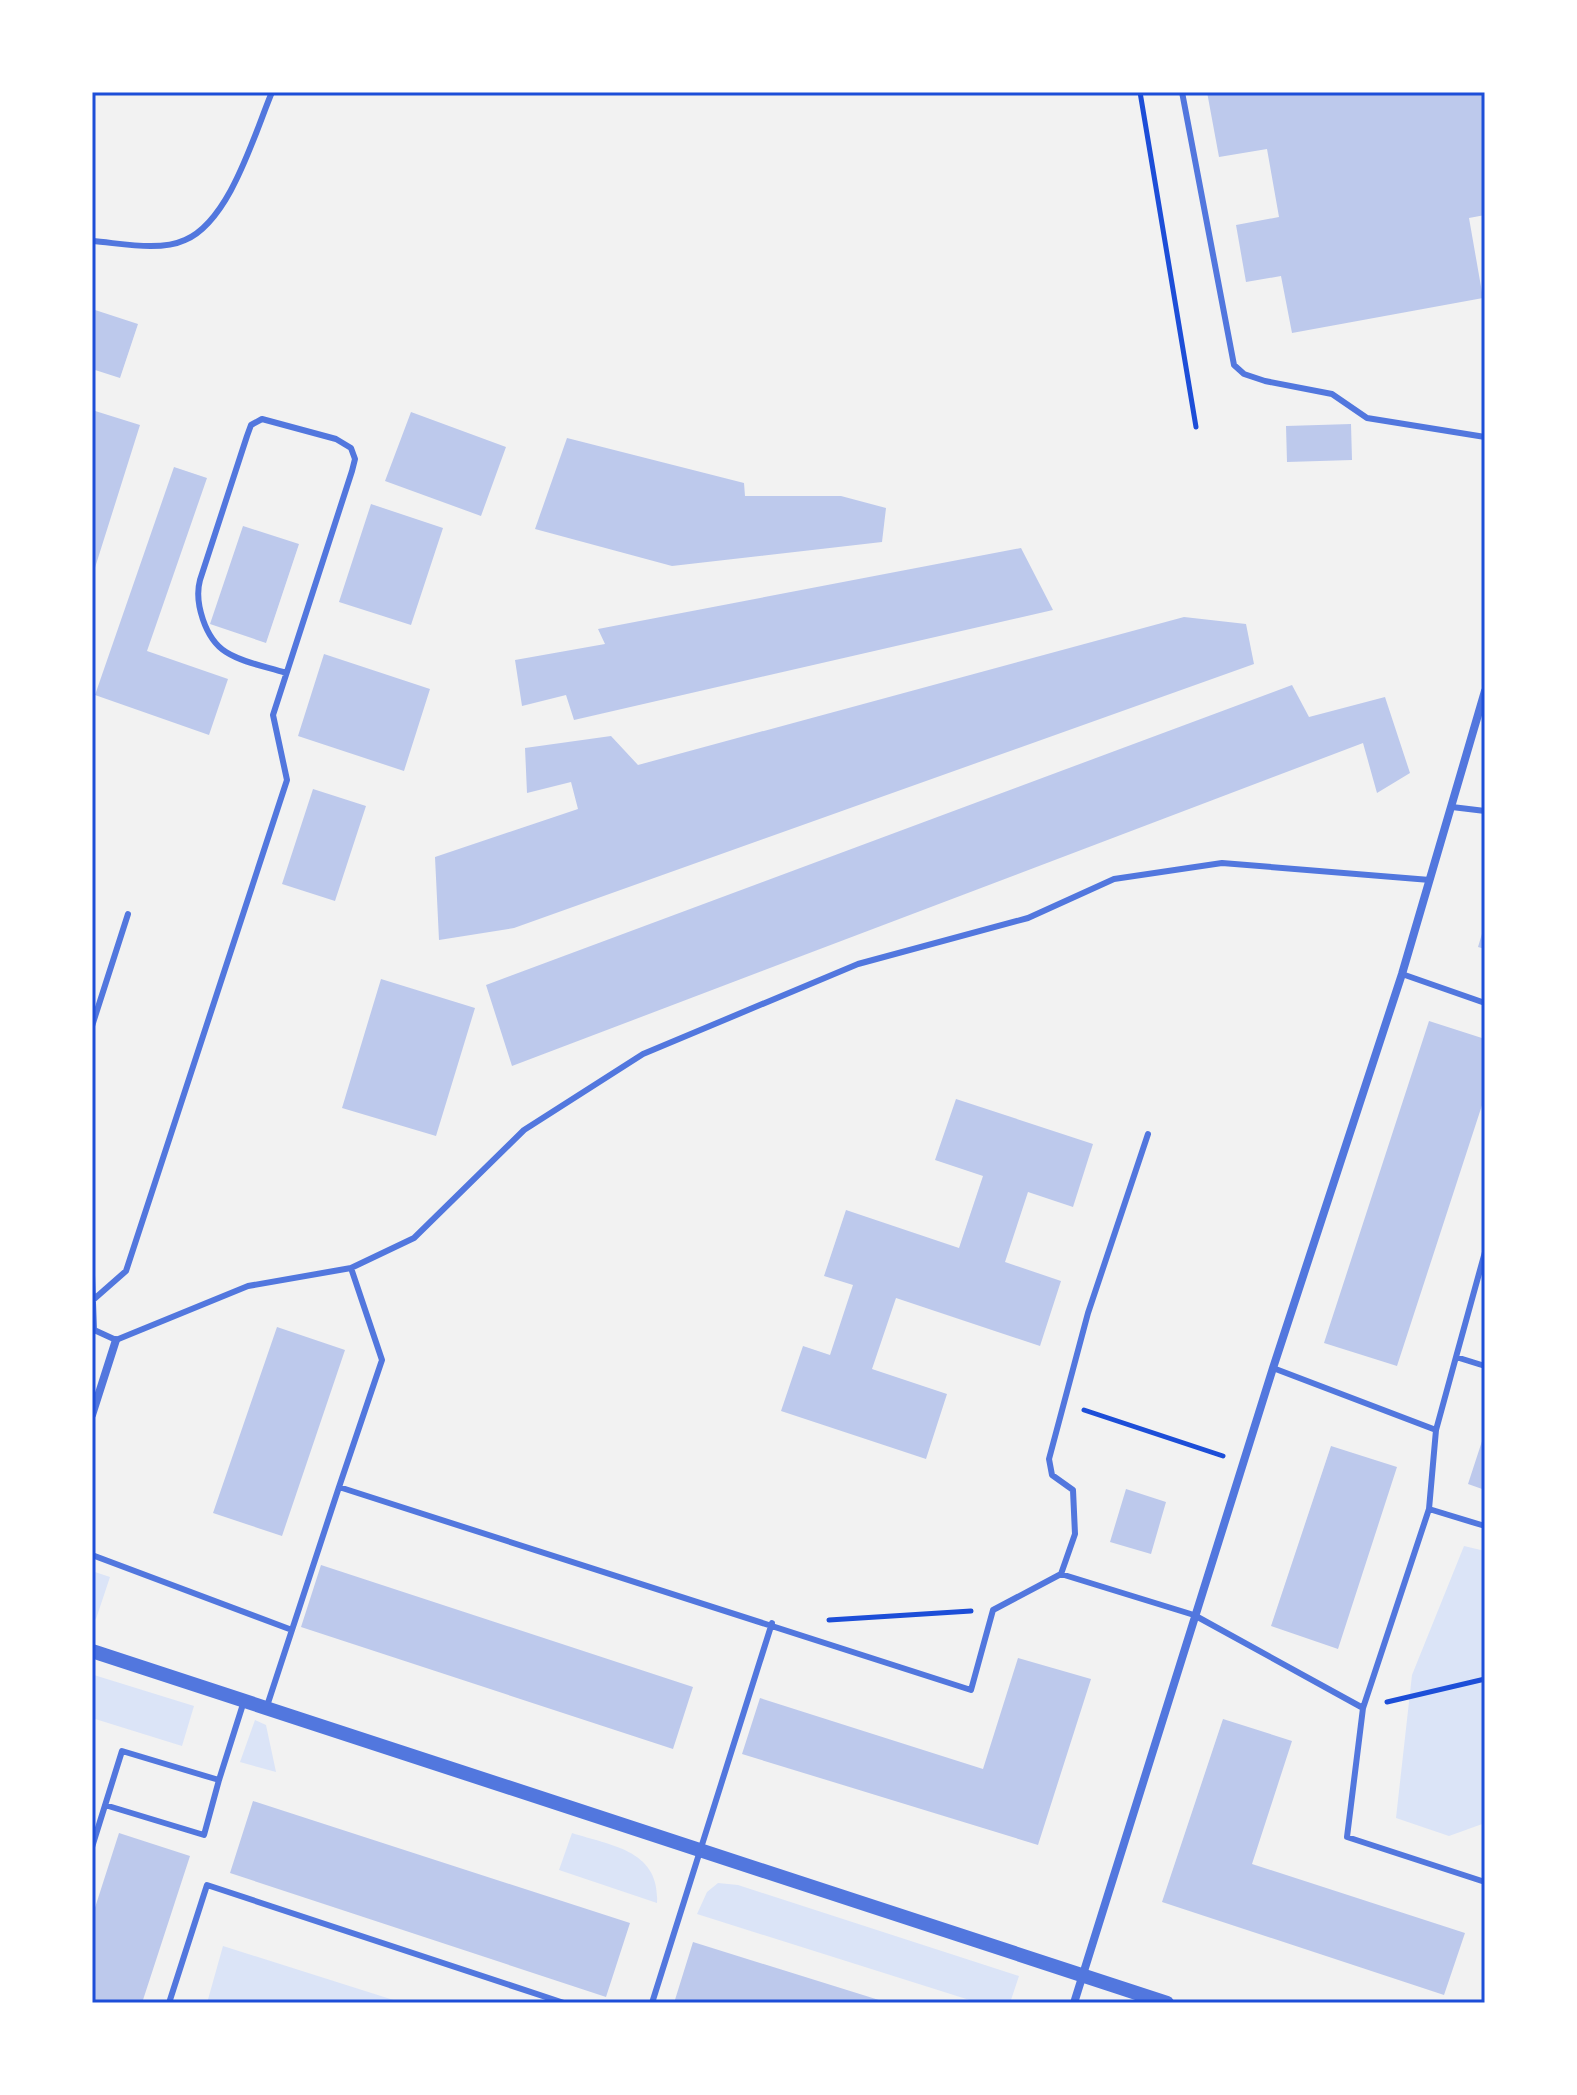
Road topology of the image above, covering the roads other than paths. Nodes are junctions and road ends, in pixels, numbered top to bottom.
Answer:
1 (272, 92) edge
2 (1182, 92) edge
3 (92, 241) edge
4 (1485, 437) edge
5 (286, 673) junction
6 (1485, 691) edge
7 (1452, 807) junction
8 (1485, 811) edge
9 (1430, 880) junction
10 (128, 914) dead end
11 (1402, 974) junction
12 (1485, 1003) edge
13 (92, 1026) edge
14 (1148, 1134) dead end
15 (1485, 1252) edge
16 (351, 1268) junction
17 (92, 1275) edge
18 (93, 1300) edge
19 (93, 1329) edge
20 (116, 1340) junction
21 (1456, 1357) junction
22 (1485, 1366) edge
23 (1273, 1368) junction
24 (92, 1415) edge
25 (1436, 1430) junction
26 (339, 1487) junction
27 (1429, 1509) junction
28 (1485, 1526) edge
29 (92, 1555) edge
30 (1061, 1574) junction
31 (1194, 1615) junction
32 (772, 1623) junction
33 (292, 1630) junction
34 (92, 1651) edge
35 (244, 1701) junction
36 (1363, 1708) junction
37 (266, 1709) junction
38 (219, 1780) junction
39 (105, 1805) junction
40 (92, 1847) edge
41 (701, 1848) junction
42 (1485, 1882) edge
43 (1083, 1976) junction
44 (169, 2003) edge
45 (564, 2003) edge
46 (652, 2003) edge
47 (1074, 2003) edge
48 (1167, 2003) edge

1 - 3 lane
2 - 4 lane
5 - 5 lane
5 - 18 lane
6 - 7 street
7 - 8 lane
7 - 9 street
9 - 11 street
9 - 16 lane
10 - 13 lane
11 - 12 lane
11 - 23 street
14 - 30 lane
15 - 21 lane
16 - 20 lane
16 - 26 lane
17 - 18 lane
18 - 19 lane
19 - 20 lane
20 - 24 street
21 - 22 lane
21 - 25 lane
23 - 25 lane
23 - 31 street
25 - 27 lane
26 - 32 lane
26 - 33 lane
27 - 28 lane
27 - 36 lane
29 - 33 lane
30 - 31 lane
30 - 32 lane
31 - 36 lane
31 - 43 street
32 - 41 lane
33 - 37 lane
34 - 35 street
35 - 37 street
35 - 38 lane
36 - 42 lane
37 - 41 street
38 - 39 lane
38 - 39 lane
39 - 40 lane
41 - 43 street
41 - 46 lane
43 - 47 street
43 - 48 street
44 - 45 lane

